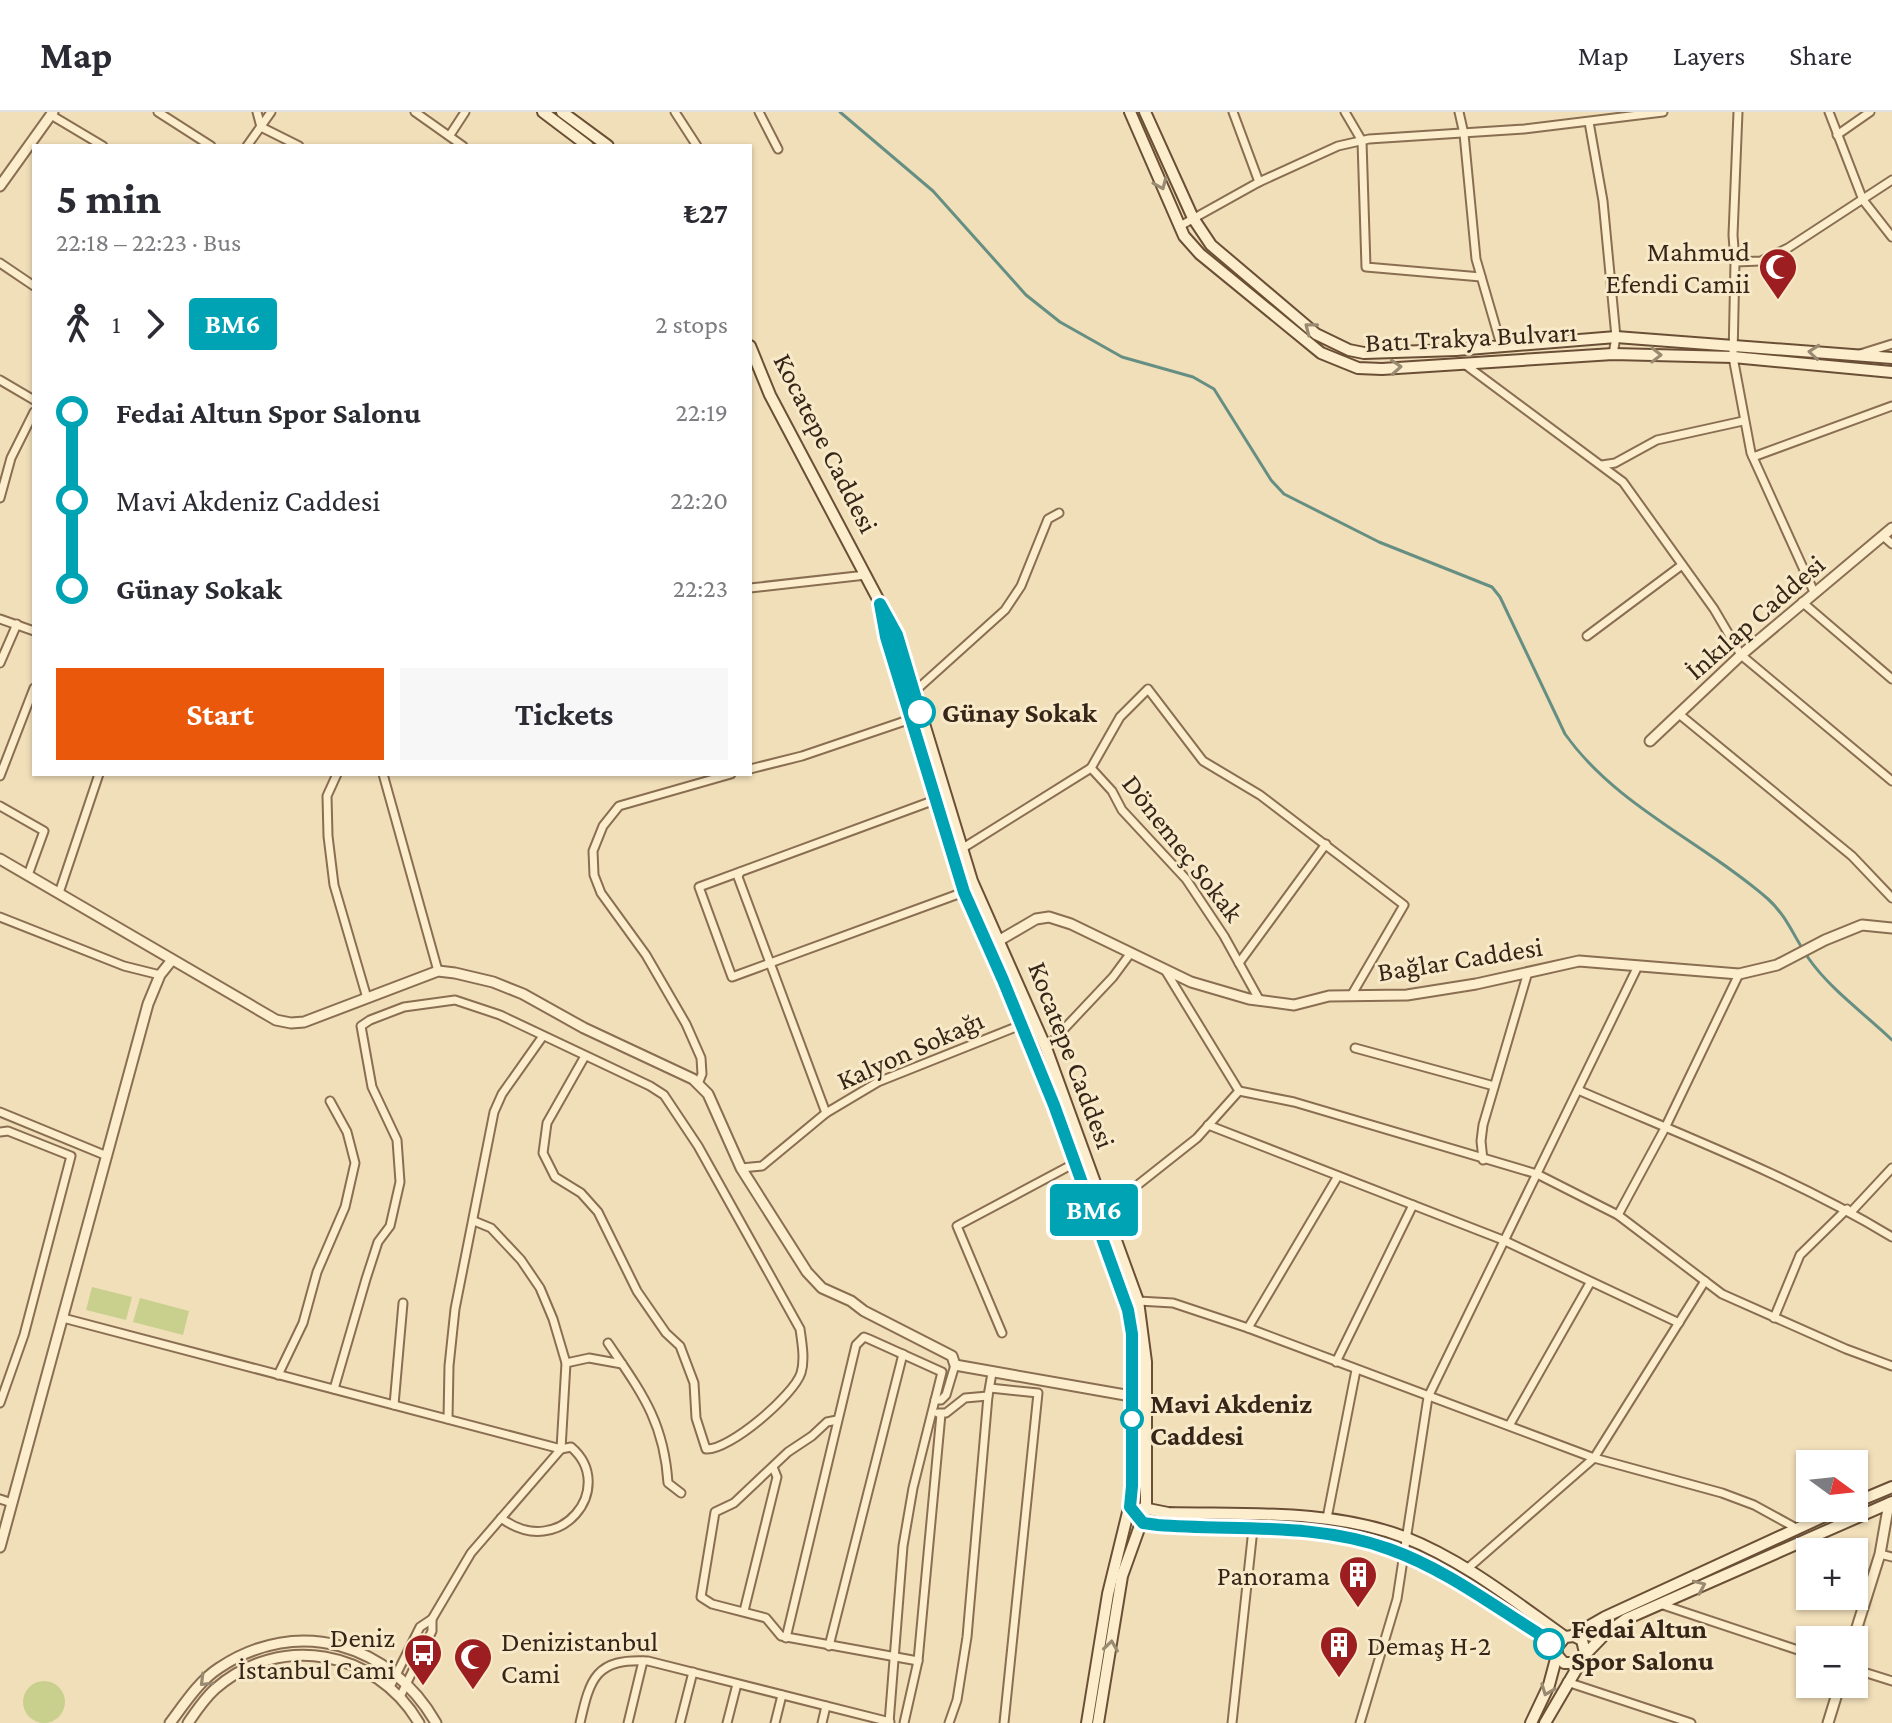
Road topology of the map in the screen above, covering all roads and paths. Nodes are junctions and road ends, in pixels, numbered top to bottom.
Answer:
1 (158, 112) edge
2 (257, 112) edge
3 (271, 112) edge
4 (415, 112) edge
5 (465, 112) edge
6 (543, 112) edge
7 (562, 112) edge
8 (675, 112) edge
9 (759, 112) edge
10 (1130, 112) edge
11 (1145, 112) edge
12 (1233, 112) edge
13 (1345, 112) edge
14 (1459, 112) edge
15 (1576, 112) edge
16 (1663, 112) edge
17 (1738, 112) edge
18 (1829, 112) edge
19 (1870, 112) edge
20 (52, 114) edge
21 (1589, 122) junction
22 (1579, 123) junction
23 (261, 127) junction
24 (1464, 134) junction
25 (450, 135) junction
26 (1837, 135) junction
27 (1362, 141) junction
28 (100, 144) edge
29 (208, 144) edge
30 (248, 144) edge
31 (295, 144) edge
32 (461, 144) edge
33 (585, 144) edge
34 (603, 144) edge
35 (696, 144) edge
36 (778, 149) dead end
37 (1892, 180) edge
38 (1259, 182) junction
39 (0, 186) edge
40 (1863, 200) junction
41 (1193, 218) junction
42 (1180, 226) junction
43 (1892, 237) edge
44 (1735, 262) junction
45 (0, 263) edge
46 (1481, 277) junction
47 (32, 285) edge
48 (1616, 337) junction
49 (1892, 344) edge
50 (1501, 345) junction
51 (752, 351) edge
52 (1732, 351) junction
53 (1613, 354) junction
54 (1852, 356) junction
55 (1892, 358) edge
56 (1461, 362) junction
57 (1892, 372) edge
58 (0, 380) edge
59 (32, 399) edge
60 (1892, 406) edge
61 (32, 416) edge
62 (1743, 421) junction
63 (0, 456) edge
64 (1753, 457) junction
65 (11, 458) junction
66 (1602, 465) junction
67 (0, 498) edge
68 (1059, 513) dead end
69 (1892, 528) edge
70 (1883, 536) junction
71 (1892, 544) edge
72 (1682, 565) junction
73 (866, 575) junction
74 (752, 588) edge
75 (1814, 592) junction
76 (1802, 602) junction
77 (880, 604) junction
78 (0, 619) edge
79 (17, 624) junction
80 (32, 630) edge
81 (1587, 636) dead end
82 (1741, 655) junction
83 (0, 663) edge
84 (1892, 679) edge
85 (914, 692) junction
86 (32, 693) edge
87 (1679, 714) junction
88 (911, 719) junction
89 (1650, 741) dead end
90 (752, 768) edge
91 (1091, 768) junction
92 (0, 776) edge
93 (98, 776) edge
94 (336, 776) edge
95 (384, 776) edge
96 (724, 776) edge
97 (1892, 781) edge
98 (935, 800) junction
99 (0, 806) edge
100 (1326, 844) junction
101 (963, 848) junction
102 (0, 859) edge
103 (740, 872) junction
104 (28, 875) junction
105 (964, 892) junction
106 (59, 893) junction
107 (1892, 898) edge
108 (0, 917) edge
109 (1892, 926) edge
110 (1000, 940) junction
111 (989, 947) junction
112 (1130, 954) junction
113 (172, 960) junction
114 (770, 963) junction
115 (1239, 963) junction
116 (1638, 966) junction
117 (1165, 970) junction
118 (438, 971) junction
119 (1528, 972) junction
120 (1739, 974) junction
121 (160, 975) junction
122 (1351, 996) junction
123 (367, 998) junction
124 (1260, 1001) junction
125 (1021, 1025) junction
126 (543, 1036) junction
127 (1046, 1048) junction
128 (1355, 1048) dead end
129 (585, 1056) junction
130 (698, 1084) junction
131 (1494, 1086) junction
132 (1578, 1090) junction
133 (1239, 1091) junction
134 (330, 1101) dead end
135 (0, 1112) edge
136 (826, 1113) junction
137 (1208, 1125) junction
138 (1665, 1128) junction
139 (0, 1132) edge
140 (107, 1156) junction
141 (1483, 1160) junction
142 (1075, 1163) junction
143 (741, 1168) junction
144 (1892, 1168) edge
145 (1537, 1174) junction
146 (1338, 1176) junction
147 (1413, 1205) junction
148 (1106, 1210) junction
149 (1849, 1210) junction
150 (1618, 1215) junction
151 (474, 1221) junction
152 (1892, 1237) edge
153 (1503, 1240) junction
154 (1705, 1281) junction
155 (1590, 1283) junction
156 (1138, 1301) junction
157 (403, 1303) dead end
158 (63, 1318) junction
159 (1774, 1318) junction
160 (1679, 1323) junction
161 (1248, 1328) junction
162 (1002, 1333) dead end
163 (608, 1343) dead end
164 (903, 1354) junction
165 (1336, 1362) junction
166 (566, 1363) junction
167 (622, 1364) junction
168 (955, 1365) junction
169 (1892, 1366) edge
170 (1356, 1370) junction
171 (992, 1373) junction
172 (278, 1375) junction
173 (334, 1389) junction
174 (989, 1392) junction
175 (1146, 1395) junction
176 (1131, 1396) junction
177 (1428, 1397) junction
178 (935, 1400) junction
179 (0, 1403) edge
180 (394, 1405) junction
181 (937, 1412) junction
182 (448, 1419) junction
183 (837, 1420) junction
184 (1510, 1424) junction
185 (561, 1449) junction
186 (1594, 1458) junction
187 (773, 1467) junction
188 (1892, 1487) edge
189 (681, 1493) dead end
190 (1868, 1497) edge
191 (0, 1499) edge
192 (1891, 1502) edge
193 (12, 1503) junction
194 (1130, 1507) junction
195 (1146, 1509) junction
196 (501, 1518) junction
197 (1327, 1518) junction
198 (1810, 1522) edge
199 (1143, 1523) junction
200 (1796, 1528) junction
201 (1253, 1529) junction
202 (1405, 1537) junction
203 (0, 1547) edge
204 (1403, 1554) junction
205 (1880, 1554) junction
206 (1892, 1557) edge
207 (1467, 1569) junction
208 (1659, 1604) junction
209 (744, 1611) junction
210 (432, 1619) junction
211 (1857, 1626) edge
212 (1568, 1636) junction
213 (786, 1638) junction
214 (829, 1646) junction
215 (1796, 1649) edge
216 (1557, 1654) junction
217 (1583, 1657) junction
218 (895, 1659) junction
219 (643, 1661) junction
220 (918, 1661) junction
221 (693, 1672) junction
222 (1868, 1673) edge
223 (396, 1674) junction
224 (1892, 1681) edge
225 (1567, 1682) junction
226 (408, 1684) junction
227 (737, 1684) junction
228 (390, 1687) junction
229 (782, 1695) junction
230 (400, 1697) junction
231 (1836, 1698) edge
232 (826, 1706) junction
233 (890, 1722) edge
234 (950, 1722) edge
235 (170, 1723) edge
236 (188, 1723) edge
237 (419, 1723) edge
238 (436, 1723) edge
239 (580, 1723) edge
240 (628, 1723) edge
241 (680, 1723) edge
242 (727, 1723) edge
243 (775, 1723) edge
244 (822, 1723) edge
245 (904, 1723) edge
246 (1004, 1723) edge
247 (1087, 1723) edge
248 (1098, 1723) edge
249 (1232, 1723) edge
250 (1360, 1723) edge
251 (1531, 1723) edge
252 (1545, 1723) edge
253 (1691, 1723) edge
254 (1828, 1723) edge

1 - 29 street
2 - 23 street
3 - 23 street
4 - 25 street
5 - 25 street
6 - 33 main road
7 - 34 main road
8 - 35 street
9 - 36 street
10 -> 42 main road, Batı Trakya Bulvarı
11 - 41 main road, Batı Trakya Bulvarı
12 - 38 street
13 - 27 street
14 - 24 street
15 - 22 street
16 - 21 street
17 - 44 street
18 - 26 street
19 - 26 street
20 - 28 street
20 - 39 street
21 - 22 street
21 - 48 street
22 - 24 street
23 - 30 street
23 - 31 street
24 - 27 street
24 - 46 street
25 - 32 street
26 - 40 street
27 - 38 street
27 - 46 street
37 - 40 street
38 - 41 street
40 - 43 street
40 - 44 street
41 - 42 street
50 -> 41 main road, Batı Trakya Bulvarı
42 -> 56 main road, Batı Trakya Bulvarı
44 - 52 street
45 - 47 street
46 - 50 street
48 - 50 main road, Batı Trakya Bulvarı
48 - 52 main road, Batı Trakya Bulvarı
48 - 53 street
49 - 54 street
51 - 73 main road, Kocatepe Caddesi
53 -> 52 main road, Batı Trakya Bulvarı
54 -> 52 main road, Batı Trakya Bulvarı
52 - 57 main road, Batı Trakya Bulvarı
52 - 62 street
53 - 56 main road, Batı Trakya Bulvarı
54 - 55 main road, Batı Trakya Bulvarı
56 - 66 street
58 - 59 street
60 - 64 street
61 - 65 street
62 - 64 street
62 - 66 street
63 - 65 street
64 - 75 street
65 - 67 street
66 - 72 street
68 - 85 street
69 - 70 street, İnkılap Caddesi
70 - 71 street
70 - 75 street, İnkılap Caddesi
72 - 81 street
72 - 82 street
73 - 74 street
73 - 77 main road, Kocatepe Caddesi
75 - 76 street, İnkılap Caddesi
76 - 82 street, İnkılap Caddesi
76 - 84 street
77 - 85 main road, Kocatepe Caddesi
77 - 88 main road, Kocatepe Caddesi
78 - 79 street
79 - 80 street
79 - 83 street
82 - 87 street, İnkılap Caddesi
82 - 97 street
85 - 101 main road, Kocatepe Caddesi
86 - 92 street
87 - 89 street, İnkılap Caddesi
87 - 107 street
88 - 90 street
88 - 98 main road, Kocatepe Caddesi
91 - 100 street
91 - 101 street
91 - 115 street, Dönemeç Sokak
93 - 106 street
94 - 123 street
95 - 118 street
96 - 130 street
98 - 103 street
98 - 105 main road, Kocatepe Caddesi
99 - 104 street
100 - 115 street
100 - 122 street
101 - 110 main road, Kocatepe Caddesi
102 - 104 street
103 - 114 street
103 - 114 street
104 - 106 street
105 - 111 main road, Kocatepe Caddesi
105 - 114 street
106 - 113 street
108 - 121 street
109 - 120 street, Bağlar Caddesi
110 - 111 main road
110 - 112 street, Bağlar Caddesi
110 - 127 main road, Kocatepe Caddesi
111 - 125 main road, Kocatepe Caddesi
112 - 117 street, Bağlar Caddesi
112 - 127 street
113 - 121 street
113 - 123 street
114 - 136 street
115 - 124 street, Dönemeç Sokak
116 - 119 street, Bağlar Caddesi
116 - 120 street, Bağlar Caddesi
116 - 132 street
117 - 124 street, Bağlar Caddesi
117 - 133 street
118 - 123 street
118 - 130 street
119 - 122 street, Bağlar Caddesi
119 - 131 street
120 - 138 street
121 - 140 street
122 - 124 street, Bağlar Caddesi
125 - 136 street, Kalyon Sokağı
125 - 142 main road, Kocatepe Caddesi
126 - 129 street
126 - 151 street
126 - 173 street
127 - 148 main road, Kocatepe Caddesi
128 - 131 street
129 - 129 street
130 - 143 street
131 - 141 street
132 - 138 street
132 - 145 street
133 - 137 street
133 - 141 street
134 - 172 street
135 - 140 street
136 - 143 street, Kalyon Sokağı
137 - 146 street
137 - 148 street
138 - 149 street
138 - 150 street
139 - 179 street
140 - 158 street
141 - 145 street
142 - 162 street
142 - 176 main road, Kocatepe Caddesi
143 - 168 street
144 - 149 street
145 - 150 street
145 - 153 street
146 - 147 street
146 - 161 street
147 - 153 street
147 - 165 street
148 - 156 main road, Kocatepe Caddesi
149 - 152 street
149 - 159 street
150 - 154 street
151 - 166 street
151 - 182 street
153 - 155 street
153 - 177 street
154 - 159 street
154 - 160 street
155 - 160 street
155 - 184 street
156 - 161 street
156 - 175 main road, Kocatepe Caddesi
157 - 180 street
158 - 172 street
158 - 193 street
159 - 169 street
160 - 186 street
161 - 165 street
163 - 167 street
164 - 178 street
164 - 183 street
164 - 214 street
165 - 170 street
166 - 167 street
166 - 185 street
167 - 189 street
168 - 171 street
168 - 178 street
170 - 177 street
170 - 197 street
171 - 174 street
171 - 176 street
172 - 173 street
173 - 180 street
174 - 181 street
174 - 234 street
174 - 246 street
175 - 176 main road
175 - 195 main road, Kocatepe Caddesi
176 - 194 main road, Kocatepe Caddesi
177 - 184 street
177 - 202 street
178 - 181 street
180 - 182 street
181 - 218 street
181 - 220 street
182 - 185 street
183 - 187 street
183 - 213 street
184 - 186 street
185 - 196 street
185 - 196 street
186 - 200 street
186 - 207 street
187 - 209 street
187 - 209 street
188 - 190 main road
191 - 193 street
192 - 205 street
208 -> 192 main road
193 - 203 street
194 - 195 main road
194 - 199 main road
194 - 247 main road, Kocatepe Caddesi
195 - 197 main road
195 - 199 main road, Kocatepe Caddesi
196 - 210 street
197 - 202 main road
198 - 200 main road
199 - 201 main road
248 -> 199 main road, Kocatepe Caddesi
200 - 212 main road
201 - 204 main road
201 - 249 street
202 - 204 street
202 - 207 main road
204 - 216 main road
204 - 250 street
205 - 206 street
205 - 211 street
207 - 212 main road
208 - 215 street
208 - 217 main road
209 - 213 street
210 - 223 street
210 - 226 street
212 - 216 main road
212 - 217 main road
213 - 214 street
214 - 218 street
216 - 217 main road
216 -> 251 main road
217 - 225 main road
218 - 220 street
218 - 233 street
219 - 221 street
219 - 239 street
219 - 240 street
220 - 245 street
221 - 227 street
221 - 241 street
222 - 224 street
223 - 226 street
223 - 228 street
223 -> 235 street
225 - 252 main road
225 - 253 street
226 - 230 street
226 - 238 street
227 - 229 street
227 - 242 street
228 - 230 street
228 - 236 street
229 - 232 street
229 - 243 street
230 - 237 street
231 - 254 street
232 - 233 street
232 - 244 street

